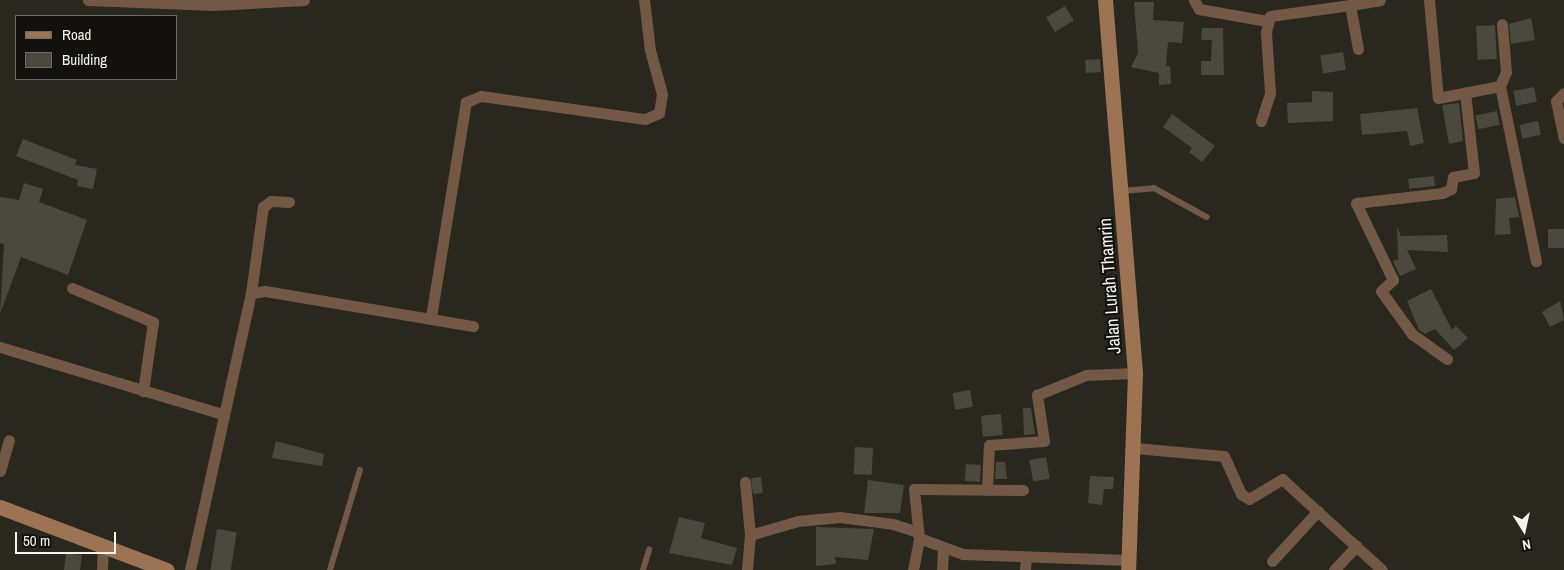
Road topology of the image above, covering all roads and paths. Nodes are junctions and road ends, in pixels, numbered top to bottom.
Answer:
1 (88, 0) edge
2 (101, 0) edge
3 (304, 0) edge
4 (644, 0) edge
5 (1105, 0) edge
6 (1194, 0) edge
7 (1380, 0) edge
8 (1429, 0) edge
9 (158, 2) edge
10 (213, 2) edge
11 (273, 2) edge
12 (1350, 5) junction
13 (1268, 21) junction
14 (1502, 24) dead end
15 (1358, 49) dead end
16 (1500, 86) junction
17 (1564, 93) edge
18 (1465, 94) junction
19 (1261, 121) dead end
20 (1564, 138) edge
21 (1122, 191) junction
22 (289, 202) dead end
23 (1207, 217) dead end
24 (1536, 261) dead end
25 (72, 288) dead end
26 (251, 293) junction
27 (431, 317) junction
28 (473, 326) dead end
29 (0, 347) edge
30 (1447, 359) dead end
31 (1135, 373) junction
32 (143, 392) junction
33 (222, 414) junction
34 (9, 440) dead end
35 (1134, 448) junction
36 (360, 470) dead end
37 (0, 471) edge
38 (745, 482) dead end
39 (987, 490) junction
40 (1023, 490) dead end
41 (0, 507) edge
42 (1318, 511) junction
43 (750, 534) junction
44 (918, 535) junction
45 (103, 545) junction
46 (1356, 546) junction
47 (650, 550) dead end
48 (943, 550) junction
49 (1026, 557) junction
50 (1272, 561) dead end
51 (1128, 565) edge
52 (102, 570) edge
53 (167, 570) edge
54 (190, 570) edge
55 (330, 570) edge
56 (643, 570) edge
57 (747, 570) edge
58 (913, 570) edge
59 (942, 570) edge
60 (1025, 570) edge
61 (1334, 570) edge
62 (1382, 570) edge

1 - 2 street
2 - 9 street
3 - 11 street
4 - 27 street
5 - 21 street, Jalan Lurah Thamrin
6 - 13 street
7 - 12 street
8 - 18 street
9 - 10 street
10 - 11 street
12 - 13 street
12 - 15 street
13 - 19 street
14 - 16 street
16 - 18 street
16 - 24 street
17 - 20 street
18 - 30 street
21 - 23 lane
21 - 31 street, Jalan Lurah Thamrin
22 - 26 street
25 - 32 street
26 - 27 street
26 - 33 street
27 - 28 street
29 - 32 street
31 - 35 street, Jalan Lurah Thamrin
31 - 39 street
32 - 33 street
33 - 54 street
34 - 37 street
35 - 42 street
35 - 51 street, Jalan Lurah Thamrin
36 - 55 lane
38 - 43 street
39 - 40 street
39 - 44 street
41 - 45 street
42 - 46 street
42 - 50 street
43 - 44 street
43 - 57 street
44 - 48 street
44 - 58 street
45 - 52 street
45 - 53 street
46 - 61 street
46 - 62 street
47 - 56 lane
48 - 49 street
48 - 59 street
49 - 51 street
49 - 60 street

